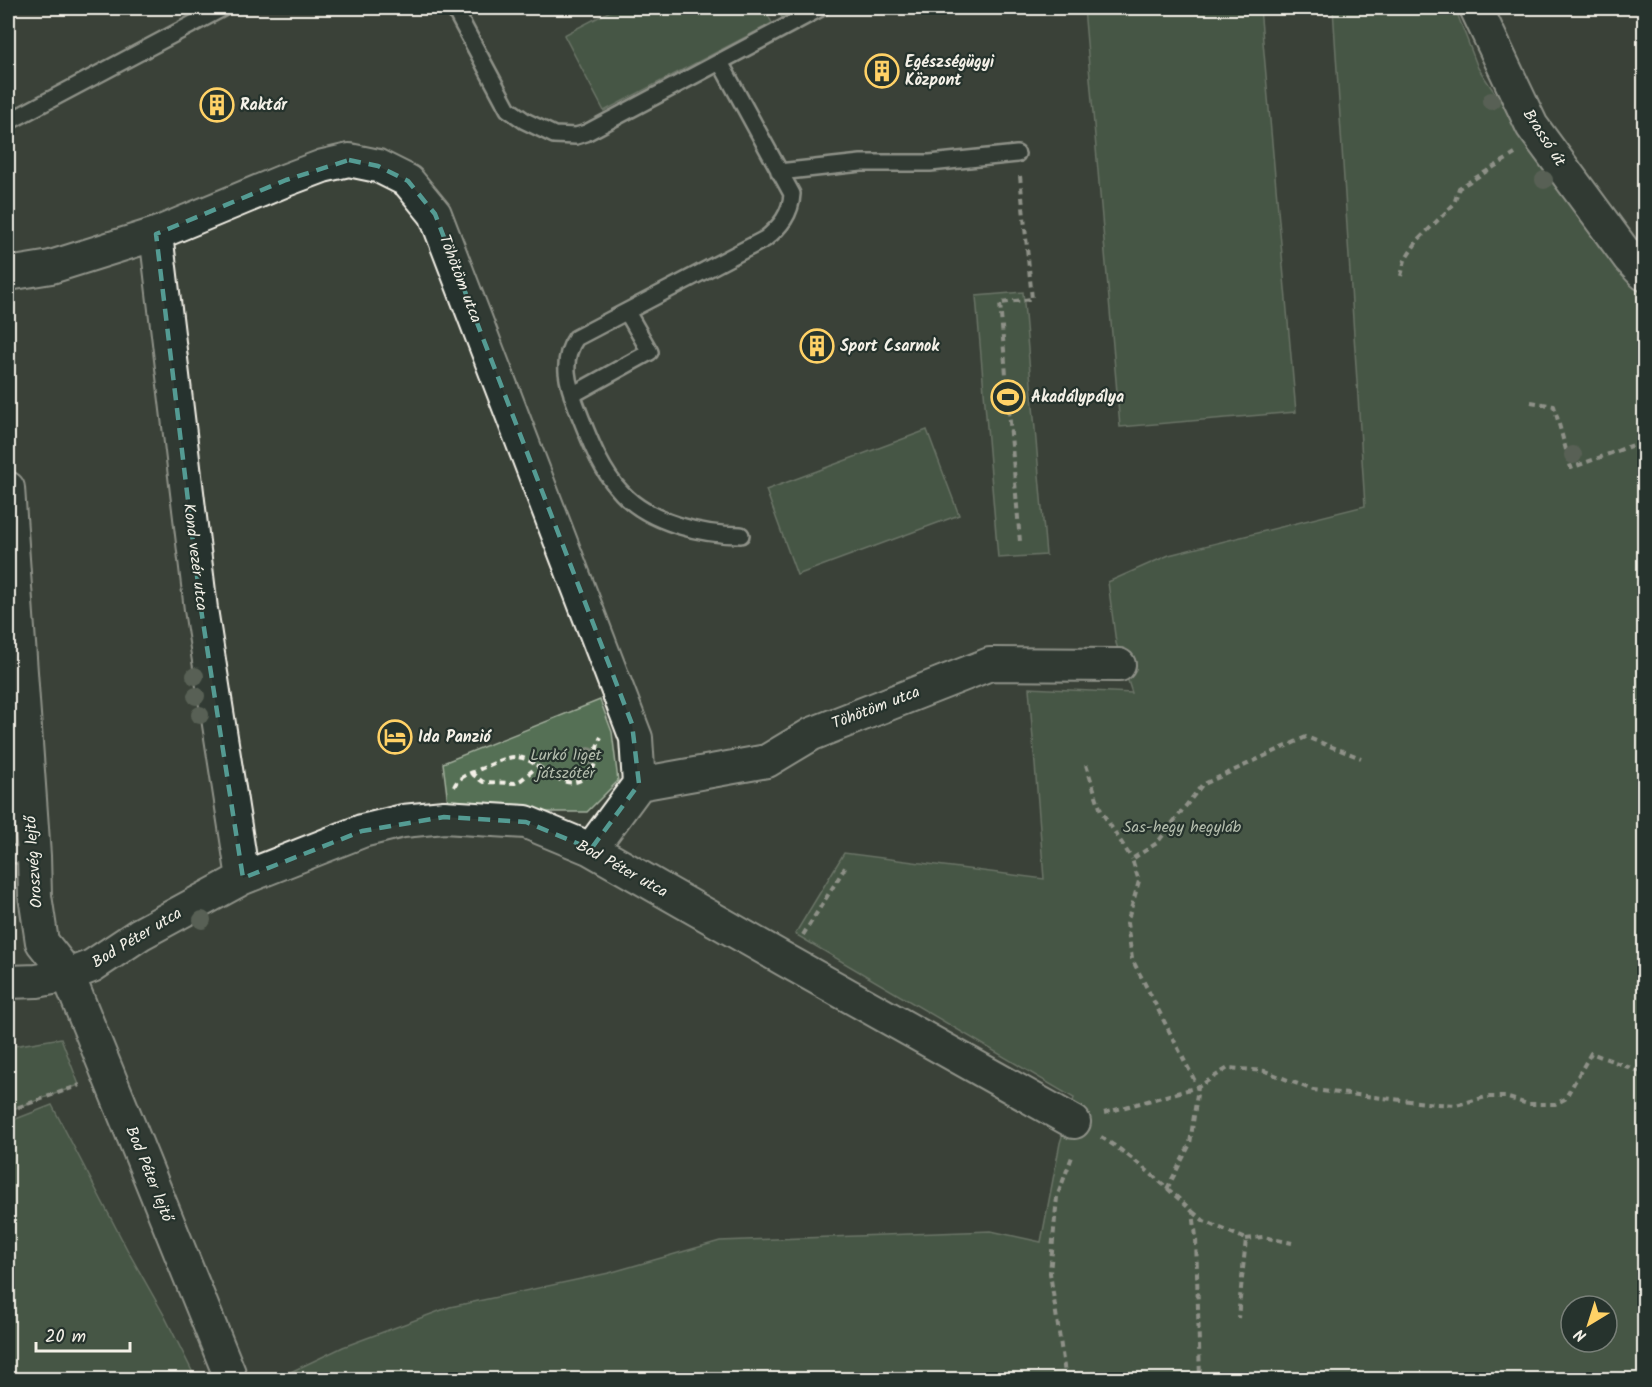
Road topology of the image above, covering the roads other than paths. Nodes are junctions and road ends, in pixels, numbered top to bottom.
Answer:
1 (223, 8) edge
2 (454, 8) edge
3 (821, 8) edge
4 (1476, 8) edge
5 (720, 62) junction
6 (8, 122) edge
7 (1017, 154) road end
8 (779, 172) junction
9 (156, 234) junction
10 (1639, 264) edge
11 (8, 274) edge
12 (627, 312) junction
13 (572, 395) junction
14 (8, 488) edge
15 (741, 535) dead end
16 (1119, 665) dead end
17 (639, 784) junction
18 (591, 849) junction
19 (21, 855) edge
20 (243, 879) junction
21 (68, 975) junction
22 (8, 982) edge
23 (1078, 1124) road end
24 (230, 1373) dead end

1 - 6 lane
2 - 5 lane
3 - 5 lane
4 - 10 street, Brassó út
5 - 8 lane
7 - 8 lane
8 - 12 lane
9 - 11 street, Töhötöm utca
9 - 17 street, Töhötöm utca
9 - 20 street, Kond vezér utca
12 - 13 lane
12 - 13 lane
13 - 15 lane
14 - 19 street, Oroszvég lejtő
16 - 17 street, Töhötöm utca
17 - 18 street
18 - 20 street, Bod Péter utca
18 - 23 street, Bod Péter utca
19 - 21 street, Oroszvég lejtő
20 - 21 street, Bod Péter utca
21 - 22 street, Bod Péter utca
21 - 24 street, Bod Péter lejtő

